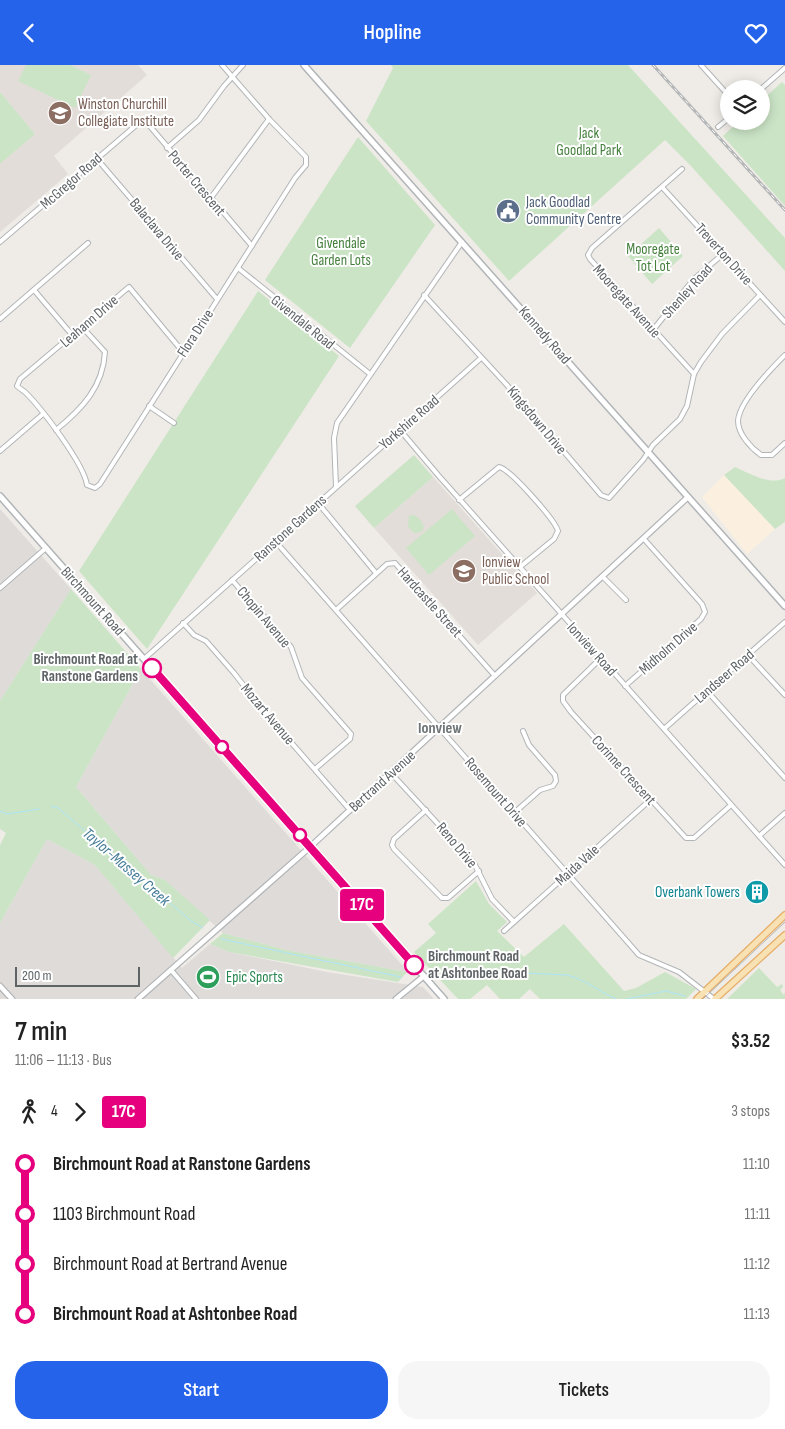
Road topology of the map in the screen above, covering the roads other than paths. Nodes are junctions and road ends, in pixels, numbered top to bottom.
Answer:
1 (222, 65) edge
2 (243, 65) edge
3 (304, 65) edge
4 (701, 65) edge
5 (785, 68) edge
6 (232, 76) junction
7 (770, 81) edge
8 (720, 87) edge
9 (269, 119) junction
10 (143, 121) joint
11 (167, 147) junction
12 (96, 159) junction
13 (682, 169) dead end
14 (662, 187) junction
15 (210, 199) junction
16 (0, 242) edge
17 (462, 242) junction
18 (88, 243) dead end
19 (252, 246) junction
20 (722, 254) junction
21 (238, 269) junction
22 (34, 290) junction
23 (424, 295) junction
24 (760, 295) junction
25 (217, 299) junction
26 (0, 319) edge
27 (785, 322) edge
28 (83, 328) junction
29 (653, 330) junction
30 (73, 336) junction
31 (183, 352) junction
32 (785, 355) edge
33 (481, 358) junction
34 (370, 373) junction
35 (694, 375) junction
36 (149, 406) junction
37 (43, 414) junction
38 (174, 423) dead end
39 (56, 430) junction
40 (400, 430) junction
41 (785, 443) edge
42 (0, 451) edge
43 (648, 452) junction
44 (336, 486) junction
45 (0, 496) edge
46 (688, 497) junction
47 (459, 500) junction
48 (318, 503) junction
49 (644, 539) junction
50 (275, 541) junction
51 (46, 548) junction
52 (520, 567) junction
53 (376, 573) junction
54 (603, 577) junction
55 (232, 580) junction
56 (0, 588) edge
57 (626, 601) dead end
58 (785, 606) edge
59 (336, 610) junction
60 (561, 615) junction
61 (785, 622) edge
62 (183, 623) junction
63 (748, 655) junction
64 (144, 659) junction
65 (600, 659) junction
66 (495, 676) junction
67 (625, 686) junction
68 (707, 691) junction
69 (785, 695) edge
70 (440, 728) junction
71 (664, 729) junction
72 (523, 731) dead end
73 (315, 769) junction
74 (391, 773) junction
75 (785, 778) edge
76 (650, 800) junction
77 (730, 805) junction
78 (350, 809) junction
79 (426, 810) junction
80 (514, 813) junction
81 (785, 813) edge
82 (759, 837) junction
83 (310, 847) junction
84 (785, 865) edge
85 (479, 871) junction
86 (568, 874) junction
87 (785, 915) edge
88 (514, 922) junction
89 (504, 931) dead end
90 (785, 935) edge
91 (171, 970) junction
92 (424, 975) junction
93 (0, 985) edge
94 (706, 991) junction
95 (12, 999) edge
96 (138, 999) edge
97 (196, 999) edge
98 (396, 999) edge
99 (444, 999) edge
100 (697, 999) edge
101 (715, 999) edge

1 - 6 street, Flora Drive
2 - 6 street
3 - 17 main road, Kennedy Road
4 - 8 street
5 - 7 street
6 - 9 street, Flora Drive
6 - 11 street
9 - 15 street
9 - 19 street, Flora Drive
10 - 11 street, Porter Crescent
10 - 12 street, McGregor Road
11 - 15 street, Porter Crescent
12 - 16 street, McGregor Road
12 - 25 street, Balaclava Drive
13 - 14 street, Mooregate Avenue
14 - 20 street, Treverton Drive
14 - 29 street, Mooregate Avenue
15 - 19 street, Porter Crescent
17 - 23 street, Ranstone Gardens
17 - 43 main road, Kennedy Road
18 - 22 street
19 - 21 street, Flora Drive
20 - 24 street, Treverton Drive
20 - 29 street, Shenley Road
21 - 25 street, Flora Drive
21 - 34 street, Givendale Road
22 - 26 street
22 - 30 street
23 - 33 street, Kingsdown Drive
23 - 34 street, Ranstone Gardens
24 - 27 street, Treverton Drive
24 - 35 street
25 - 31 street, Flora Drive
28 - 30 street, Leahann Drive
28 - 31 street, Leahann Drive
28 - 39 street
29 - 35 street, Mooregate Avenue
30 - 37 street, Leahann Drive
31 - 36 street, Flora Drive
32 - 41 street
33 - 40 street, Yorkshire Road
33 - 43 street, Kingsdown Drive
34 - 44 street, Ranstone Gardens
35 - 43 street
36 - 38 street
36 - 39 street, Flora Drive
37 - 39 street, Flora Drive
37 - 42 street
40 - 44 street, Yorkshire Road
40 - 47 street, Ionview Road
43 - 46 main road, Kennedy Road
44 - 48 street, Ranstone Gardens
45 - 51 main road, Birchmount Road
46 - 49 street, Bertrand Avenue
46 - 58 main road, Kennedy Road
47 - 52 street, Ionview Road
47 - 52 street
48 - 50 street, Ranstone Gardens
48 - 53 street
49 - 54 street, Bertrand Avenue
49 - 67 street, Midholm Drive
50 - 55 street, Ranstone Gardens
50 - 59 street, Rosemount Drive
51 - 56 street
51 - 64 main road, Birchmount Road
52 - 60 street, Ionview Road
53 - 59 street, Hardcastle Street
53 - 66 street, Hardcastle Street
54 - 57 street
54 - 60 street, Bertrand Avenue
55 - 62 street, Ranstone Gardens
55 - 73 street, Chopin Avenue
59 - 70 street, Rosemount Drive
60 - 65 street, Ionview Road
60 - 66 street, Bertrand Avenue
61 - 63 street, Landseer Road
62 - 64 street, Ranstone Gardens
62 - 73 street, Mozart Avenue
63 - 68 street, Landseer Road
63 - 69 street
64 - 83 main road, Birchmount Road
65 - 67 street, Ionview Road
65 - 76 street, Corinne Crescent
66 - 70 street, Bertrand Avenue
67 - 71 street, Ionview Road
68 - 71 street, Landseer Road
68 - 75 street
70 - 74 street, Bertrand Avenue
70 - 80 street, Rosemount Drive
71 - 77 street, Ionview Road
72 - 80 street
73 - 78 street, Mozart Avenue
74 - 78 street, Bertrand Avenue
74 - 79 street, Reno Drive
76 - 77 street, Corinne Crescent
76 - 86 street, Maida Vale
77 - 82 street, Ionview Road
78 - 83 street, Bertrand Avenue
79 - 85 street, Reno Drive
79 - 85 street
80 - 86 street, Rosemount Drive
81 - 82 street
82 - 84 street, Ionview Road
83 - 91 street, Bertrand Avenue
83 - 92 main road, Birchmount Road
85 - 88 street, Reno Drive
86 - 88 street, Maida Vale
86 - 94 street, Rosemount Drive
87 - 94 main road
88 - 89 street, Maida Vale
90 - 101 main road
91 - 96 street, Bertrand Avenue
91 - 97 street
92 - 98 street
92 - 99 main road, Birchmount Road
93 - 95 street
94 - 100 main road
94 - 101 street, Rosemount Drive

